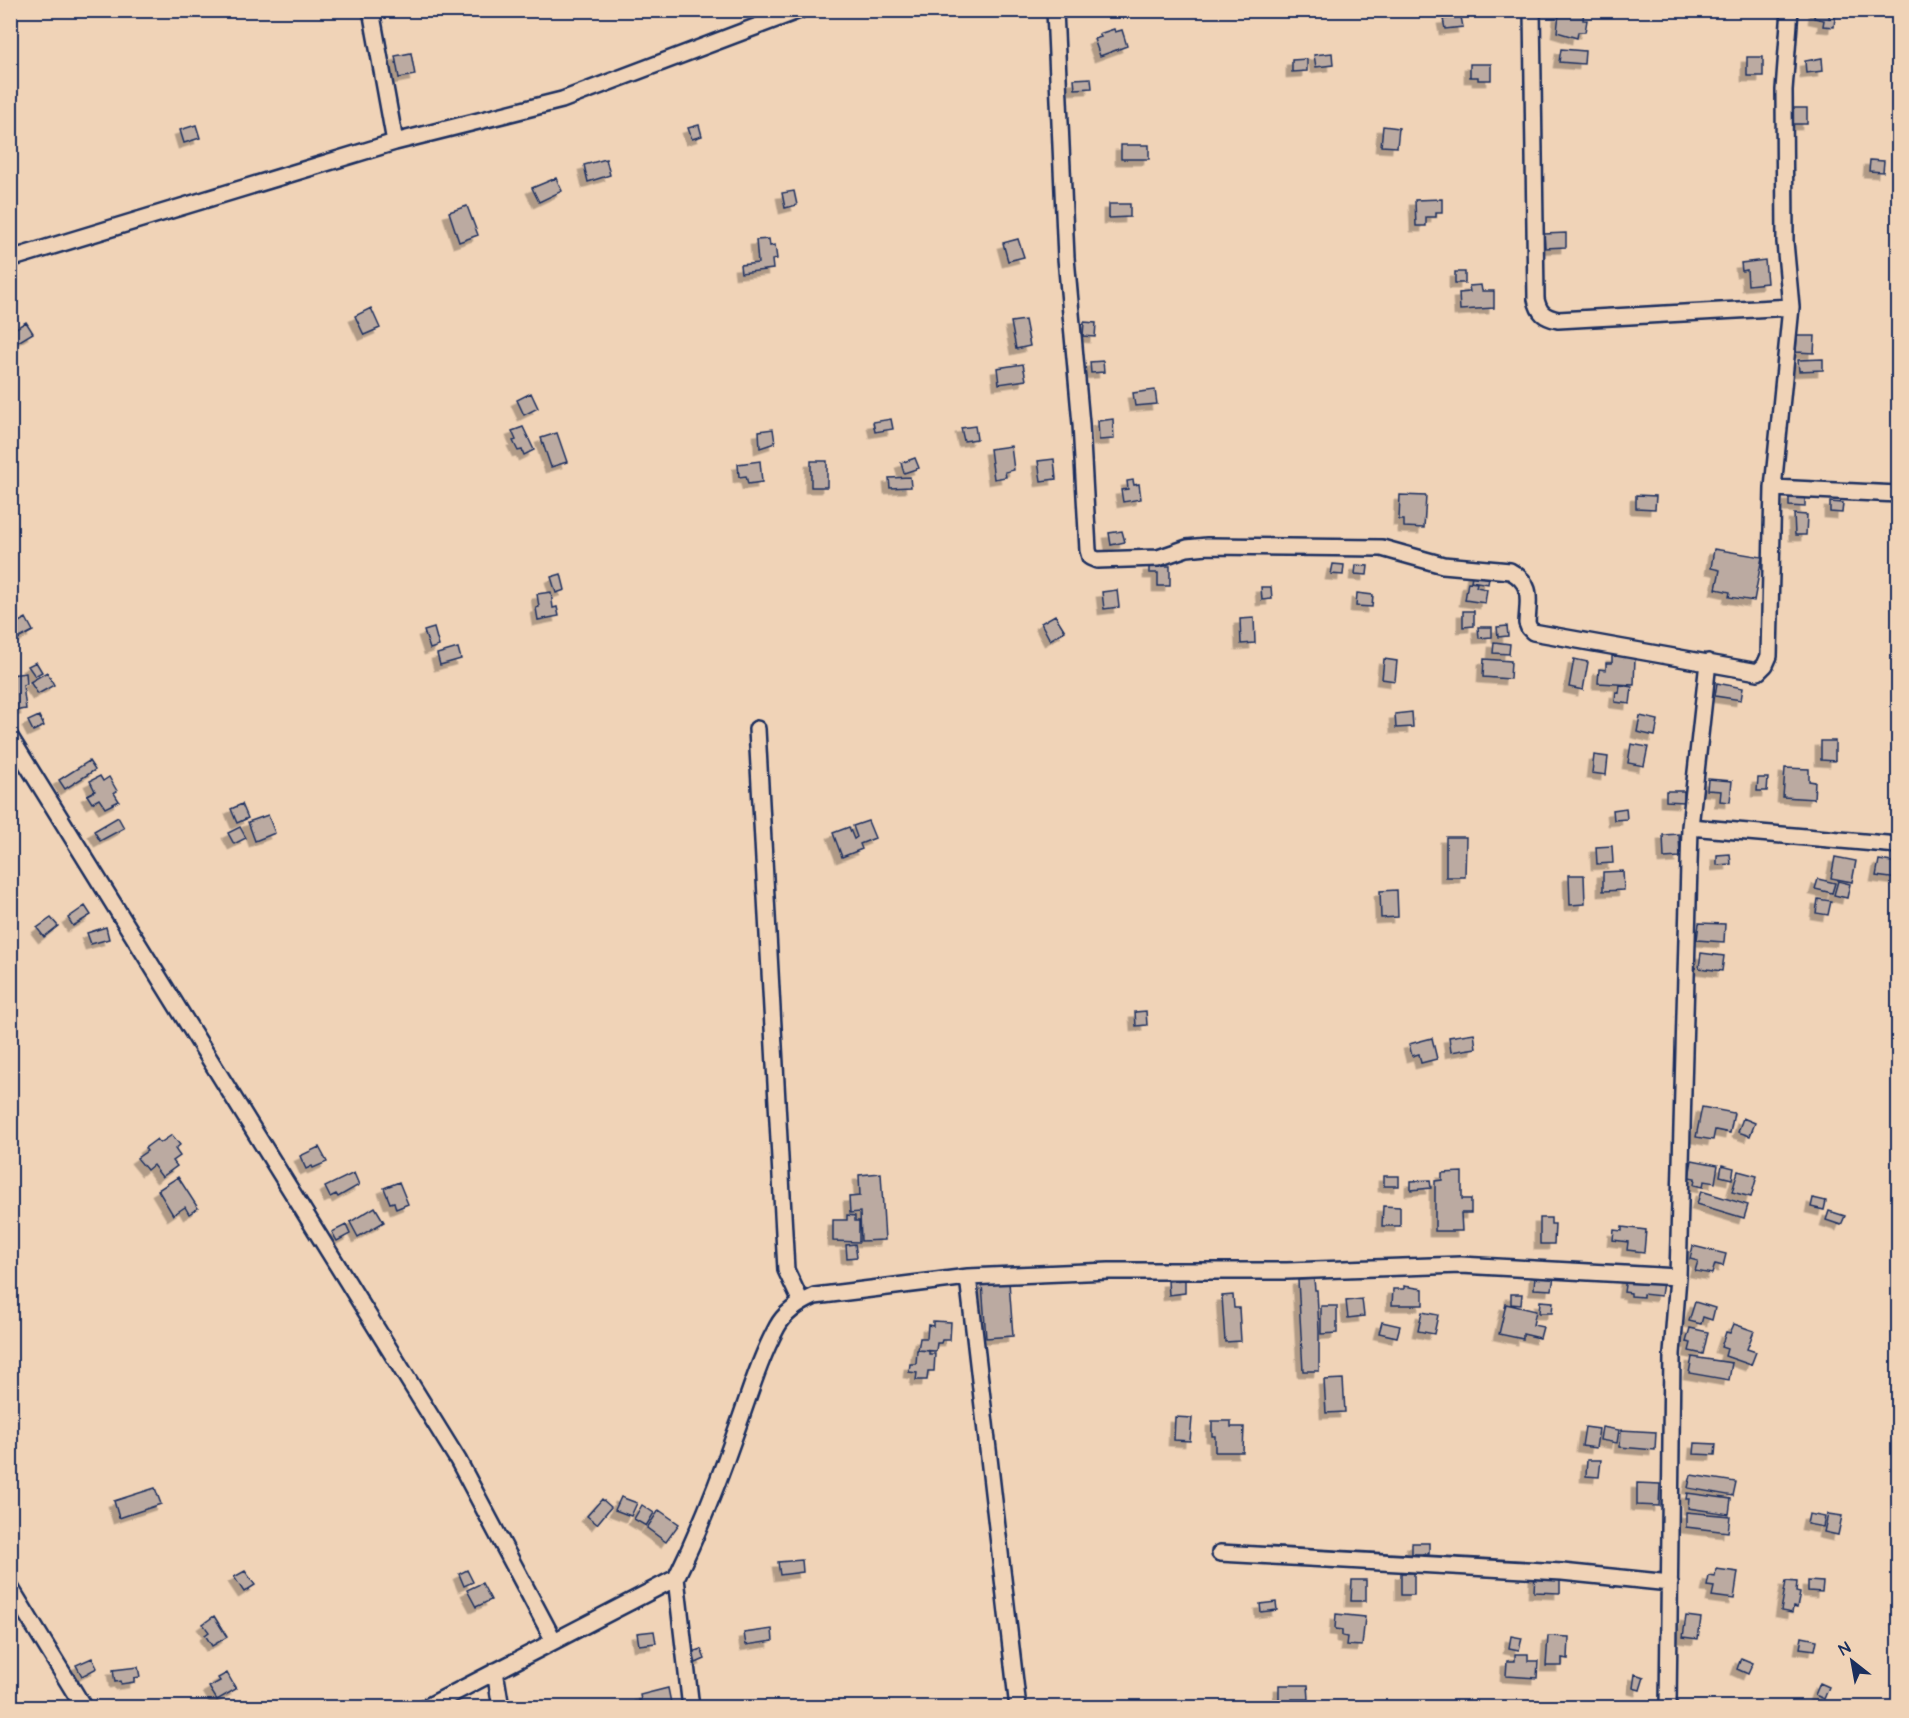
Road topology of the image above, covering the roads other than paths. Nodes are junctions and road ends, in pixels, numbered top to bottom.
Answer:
1 (371, 10) edge
2 (800, 10) edge
3 (1055, 10) edge
4 (1532, 10) edge
5 (1790, 10) edge
6 (395, 142) junction
7 (10, 259) edge
8 (1791, 307) junction
9 (1773, 488) junction
10 (1899, 494) edge
11 (1708, 662) junction
12 (757, 729) dead end
13 (10, 737) edge
14 (1690, 827) junction
15 (1899, 845) edge
16 (968, 1277) junction
17 (1678, 1277) junction
18 (801, 1302) junction
19 (1220, 1553) dead end
20 (676, 1578) junction
21 (1670, 1583) junction
22 (10, 1587) edge
23 (554, 1641) junction
24 (495, 1671) junction
25 (84, 1707) edge
26 (425, 1707) edge
27 (501, 1707) edge
28 (691, 1707) edge
29 (1018, 1707) edge
30 (1668, 1707) edge

1 - 6 street
2 - 6 street
3 - 11 street
4 - 8 street
5 - 8 street
6 - 7 street
8 - 9 street
9 - 10 street
9 - 11 street
11 - 14 street
12 - 18 street
13 - 23 street
14 - 15 street
14 - 17 street
16 - 17 street
16 - 18 street
16 - 29 street
17 - 21 street
18 - 20 street
19 - 21 street
20 - 23 street
20 - 28 street
21 - 30 street
22 - 25 street
23 - 24 street
24 - 26 street
24 - 27 street

